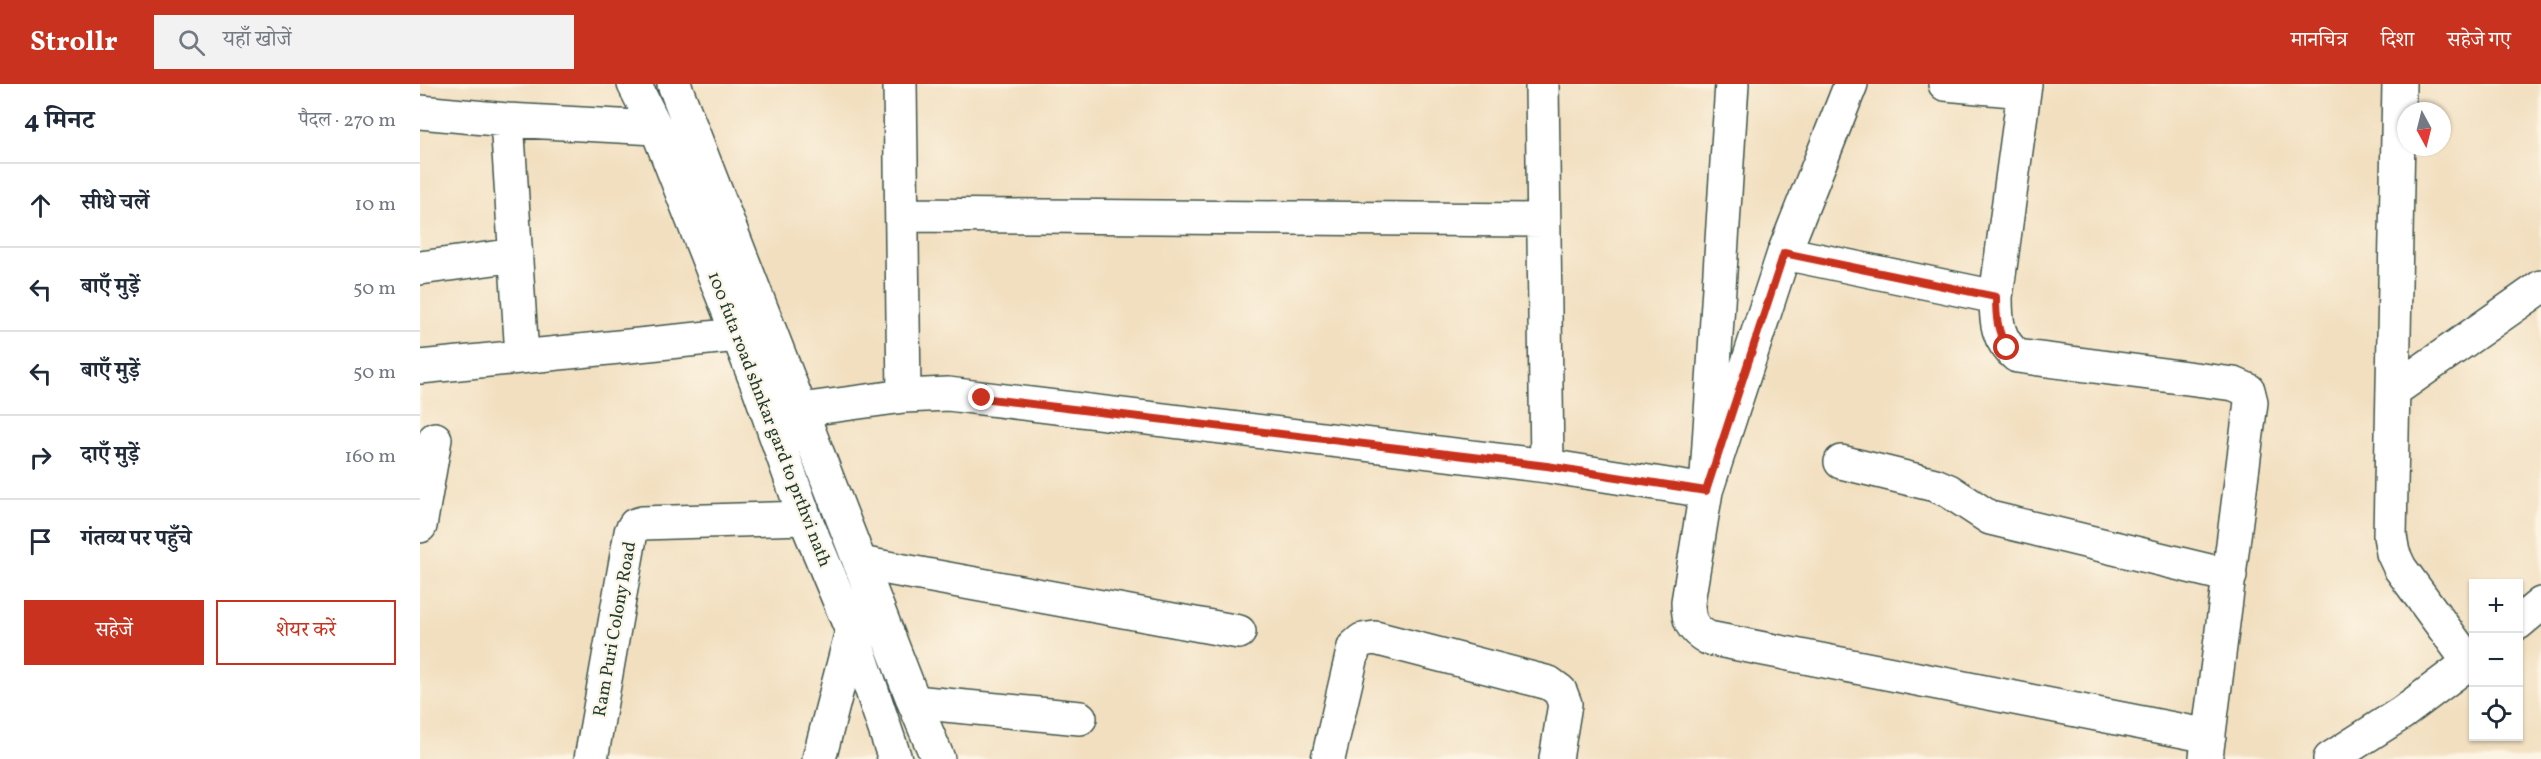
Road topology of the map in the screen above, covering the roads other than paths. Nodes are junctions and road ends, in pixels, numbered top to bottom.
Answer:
1 (634, 84) edge
2 (674, 84) edge
3 (900, 84) edge
4 (1542, 84) edge
5 (1732, 84) edge
6 (1851, 84) edge
7 (1945, 84) edge
8 (2399, 84) edge
9 (2025, 87) edge
10 (420, 112) edge
11 (507, 120) junction
12 (656, 128) junction
13 (902, 215) junction
14 (1543, 220) junction
15 (1784, 253) junction
16 (516, 255) junction
17 (420, 268) edge
18 (2541, 287) edge
19 (1996, 297) junction
20 (738, 335) junction
21 (522, 356) junction
22 (420, 367) edge
23 (2393, 391) junction
24 (904, 396) junction
25 (800, 410) junction
26 (435, 439) dead end
27 (1841, 462) dead end
28 (1547, 466) junction
29 (1706, 491) junction
30 (805, 518) junction
31 (420, 526) edge
32 (860, 563) junction
33 (2230, 576) junction
34 (2541, 604) edge
35 (2523, 618) edge
36 (852, 631) junction
37 (1239, 632) dead end
38 (2469, 657) edge
39 (2469, 662) edge
40 (914, 702) junction
41 (1080, 718) dead end
42 (2208, 748) edge
43 (591, 759) edge
44 (819, 759) edge
45 (895, 759) edge
46 (938, 759) edge
47 (1328, 759) edge
48 (1556, 759) edge
49 (2330, 759) edge

1 - 12 street, 100 futa road shnkar gard to prthvi nath
2 - 25 street
3 - 13 street
4 - 14 street
5 - 29 street
6 - 15 street
7 - 9 street
8 - 23 street
9 - 19 street
10 - 11 street
11 - 12 street
11 - 16 street
12 - 20 street, 100 futa road shnkar gard to prthvi nath
13 - 14 street
13 - 24 street
14 - 28 street
15 - 19 street
15 - 29 street
16 - 17 street
16 - 21 street
18 - 23 street
19 - 33 street
20 - 21 street
20 - 30 street, 100 futa road shnkar gard to prthvi nath
21 - 22 street
23 - 38 street
24 - 25 street
24 - 28 street
25 - 32 street
26 - 31 street
27 - 33 street
28 - 29 street
29 - 42 street
30 - 36 street, 100 futa road shnkar gard to prthvi nath
30 - 43 street, Ram Puri Colony Road
32 - 37 street
32 - 40 street
33 - 42 street
34 - 35 street
36 - 44 street
36 - 45 street, 100 futa road shnkar gard to prthvi nath
39 - 49 street
40 - 41 street
40 - 46 street
47 - 48 street

